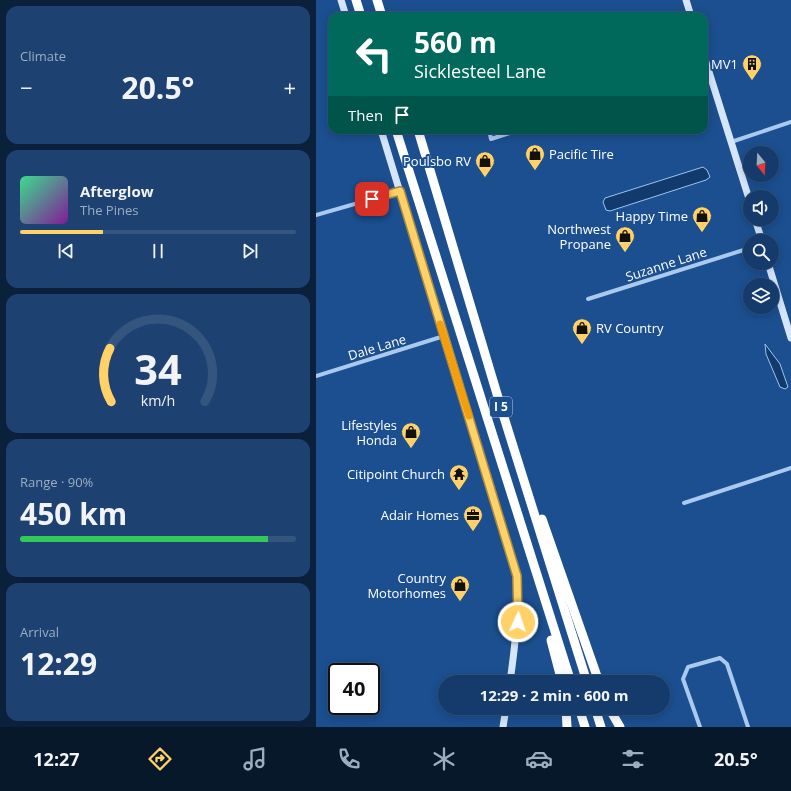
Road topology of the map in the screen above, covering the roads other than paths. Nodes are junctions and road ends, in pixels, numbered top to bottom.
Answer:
1 (341, 0) edge
2 (356, 0) edge
3 (377, 0) edge
4 (686, 0) edge
5 (345, 12) edge
6 (359, 12) edge
7 (381, 12) edge
8 (690, 12) edge
9 (708, 77) edge
10 (791, 122) edge
11 (382, 134) edge
12 (397, 134) edge
13 (419, 134) edge
14 (490, 134) edge
15 (507, 134) edge
16 (731, 142) junction
17 (746, 190) edge
18 (400, 191) junction
19 (316, 215) edge
20 (743, 250) edge
21 (770, 270) edge
22 (588, 299) dead end
23 (444, 336) junction
24 (791, 338) edge
25 (316, 376) edge
26 (503, 414) junction
27 (791, 468) edge
28 (684, 503) dead end
29 (532, 561) junction
30 (511, 675) edge
31 (560, 675) edge
32 (569, 675) edge
33 (585, 675) edge
34 (597, 675) edge
35 (505, 715) edge
36 (566, 715) edge
37 (582, 715) edge
38 (597, 715) edge
39 (614, 715) edge
40 (503, 727) edge
41 (567, 727) edge
42 (586, 727) edge
43 (601, 727) edge
44 (620, 727) edge
45 (700, 727) edge
46 (748, 727) edge

1 - 5 street
2 - 6 highway
3 - 7 highway
4 - 8 street
9 - 16 street
10 - 16 street
11 - 18 street
12 - 29 highway, I 5
13 - 26 highway, I 5
14 - 15 street
16 - 17 street
18 - 19 street
18 - 23 street
20 - 22 street, Suzanne Lane
21 - 24 street
23 - 25 street, Dale Lane
23 - 30 street
26 - 33 highway, I 5
26 - 34 highway
27 - 28 street
29 - 31 highway
29 - 32 highway, I 5
35 - 40 street
36 - 41 highway
37 - 42 highway
38 - 43 highway
39 - 44 highway
45 - 46 street

